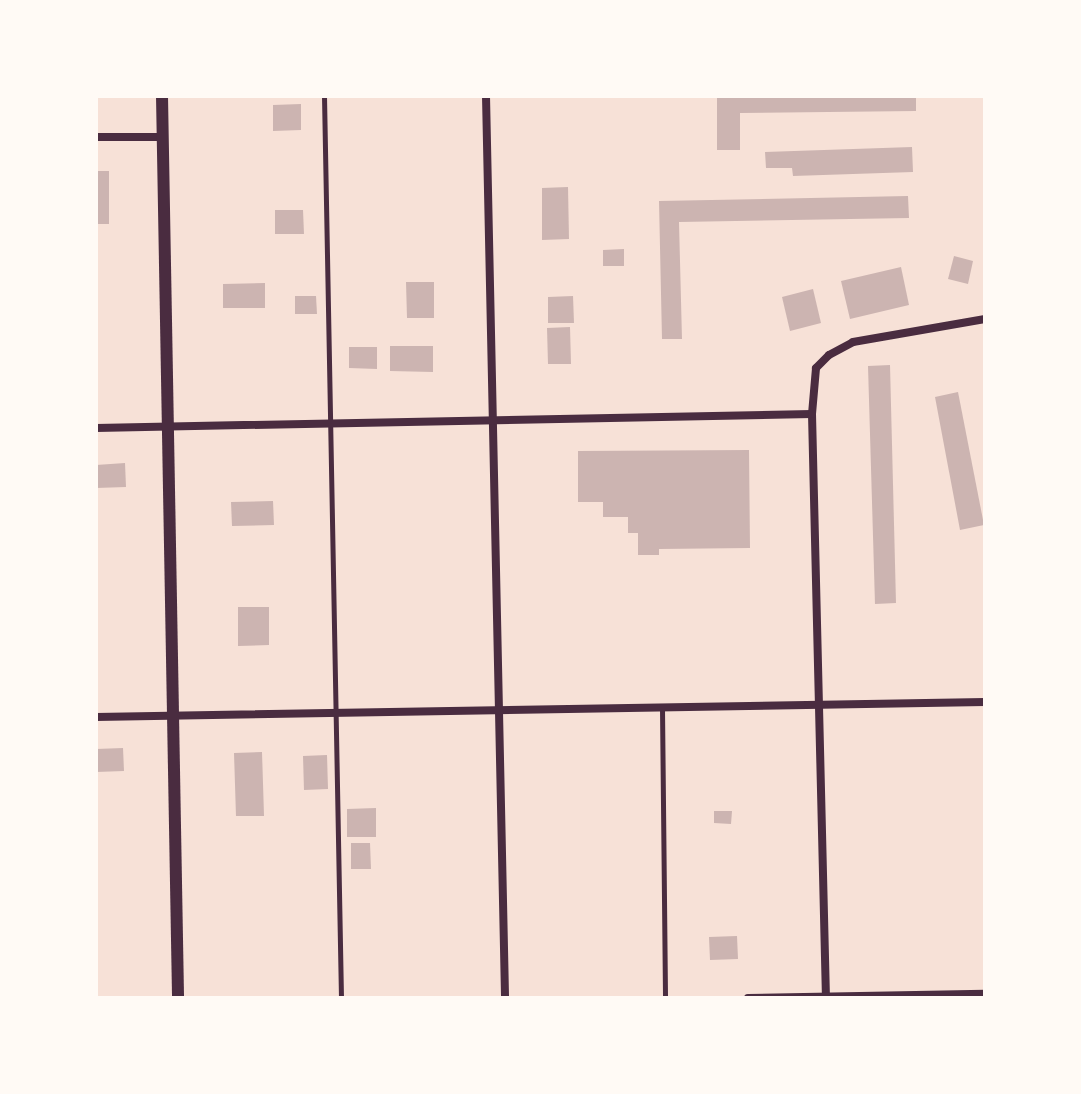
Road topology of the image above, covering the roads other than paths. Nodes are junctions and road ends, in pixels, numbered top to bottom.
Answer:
1 (162, 96) edge
2 (324, 96) edge
3 (486, 96) edge
4 (96, 137) edge
5 (162, 137) junction
6 (985, 319) edge
7 (812, 414) junction
8 (492, 420) junction
9 (330, 424) junction
10 (167, 427) junction
11 (96, 428) edge
12 (985, 702) edge
13 (821, 704) junction
14 (662, 707) junction
15 (498, 710) junction
16 (336, 713) junction
17 (176, 716) junction
18 (96, 717) edge
19 (985, 994) edge
20 (826, 997) edge
21 (178, 998) edge
22 (341, 998) edge
23 (505, 998) edge
24 (665, 998) edge
25 (748, 998) edge

1 - 5 street
2 - 9 lane
3 - 8 street
4 - 5 street
5 - 10 street
6 - 7 street
7 - 8 street
7 - 13 street
8 - 9 street
8 - 15 street
9 - 10 street
9 - 16 lane
10 - 11 street
10 - 17 street
12 - 13 street
13 - 14 street
13 - 20 street
14 - 15 street
14 - 24 lane
15 - 16 street
15 - 23 street
16 - 17 street
16 - 22 lane
17 - 18 street
17 - 21 street
19 - 20 street
20 - 25 street

